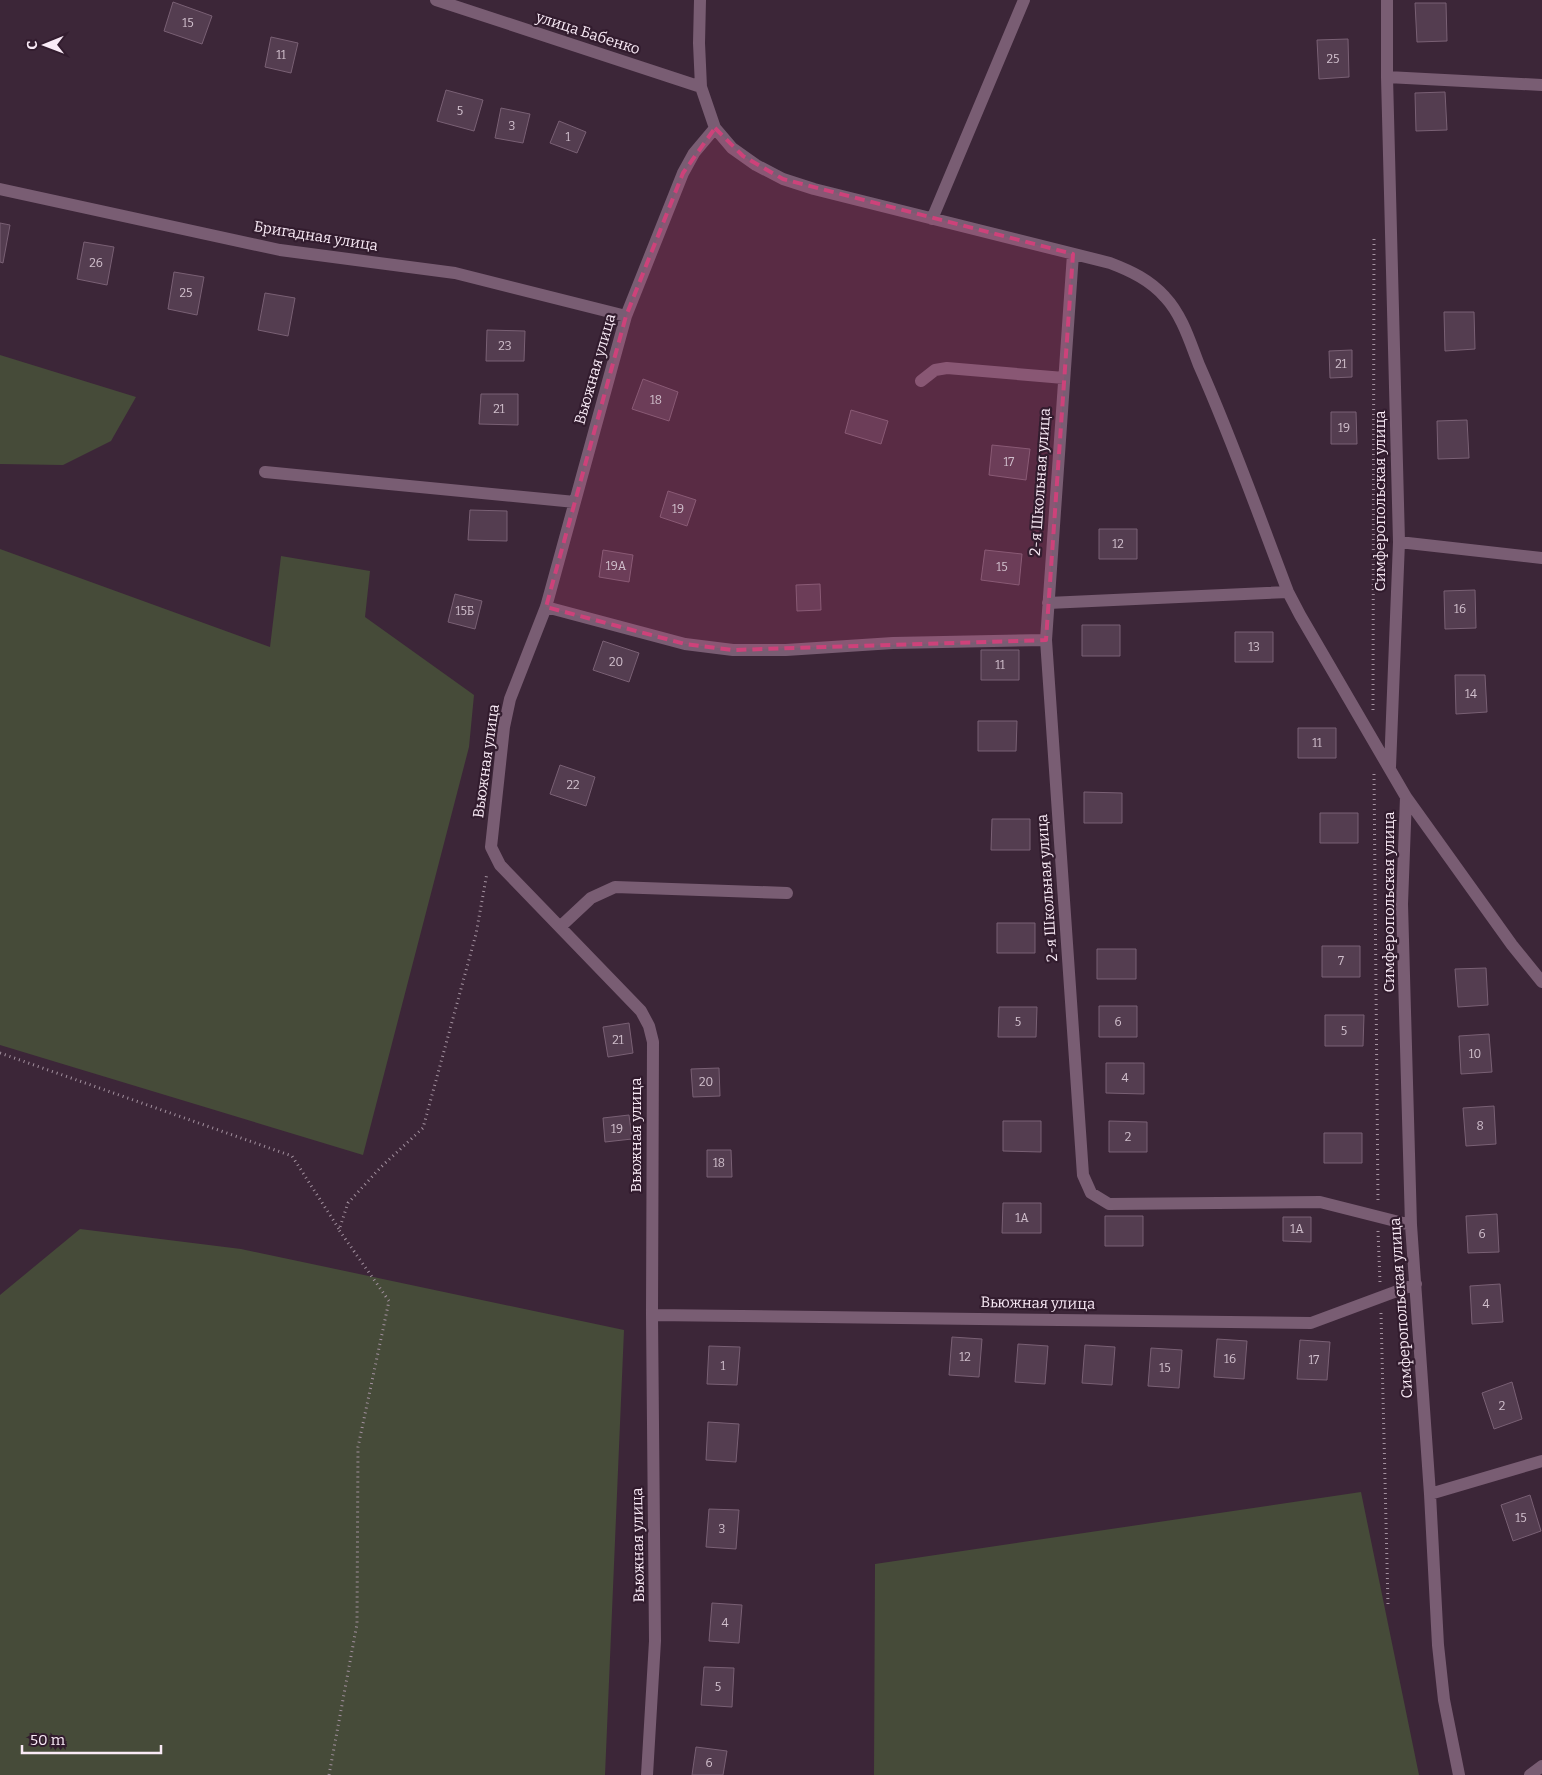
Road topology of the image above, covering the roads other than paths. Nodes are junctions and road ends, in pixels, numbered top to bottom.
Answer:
1 (436, 0) edge
2 (700, 0) edge
3 (1024, 0) edge
4 (1387, 0) edge
5 (1387, 77) junction
6 (1542, 85) edge
7 (702, 87) junction
8 (715, 128) junction
9 (0, 189) edge
10 (932, 219) junction
11 (1073, 254) junction
12 (626, 316) junction
13 (1064, 378) junction
14 (921, 381) dead end
15 (265, 472) dead end
16 (574, 502) junction
17 (1399, 542) junction
18 (1542, 558) edge
19 (1288, 592) junction
20 (1048, 603) junction
21 (546, 607) junction
22 (1046, 640) junction
23 (1390, 768) junction
24 (1406, 797) junction
25 (787, 893) dead end
26 (560, 927) junction
27 (1542, 982) edge
28 (1411, 1225) junction
29 (1416, 1284) junction
30 (652, 1315) junction
31 (1542, 1461) edge
32 (1430, 1494) junction
33 (1542, 1766) edge
34 (646, 1775) edge
35 (1460, 1775) edge
36 (1530, 1775) edge

1 - 7 street, улица Бабенко
2 - 7 street
3 - 10 street
4 - 5 street, Симферопольская улица
5 - 6 street
5 - 17 street, Симферопольская улица
7 - 8 street
8 - 10 street
8 - 12 street, Вьюжная улица
9 - 12 street, Бригадная улица
10 - 11 street
11 - 13 street, 2-я Школьная улица
11 - 19 street
12 - 16 street, Вьюжная улица
13 - 14 street
13 - 20 street, 2-я Школьная улица
15 - 16 street
16 - 21 street, Вьюжная улица
17 - 18 street
17 - 23 street, Симферопольская улица
19 - 20 street
19 - 23 street
20 - 22 street, 2-я Школьная улица
21 - 22 street
21 - 26 street, Вьюжная улица
22 - 28 street, 2-я Школьная улица
23 - 24 street, Симферопольская улица
24 - 27 street
24 - 28 street, Симферопольская улица
25 - 26 street
26 - 30 street, Вьюжная улица
28 - 29 street, Симферопольская улица
29 - 30 street, Вьюжная улица
29 - 32 street, Симферопольская улица
30 - 34 street, Вьюжная улица
31 - 32 street
32 - 35 street, Симферопольская улица
33 - 36 street

